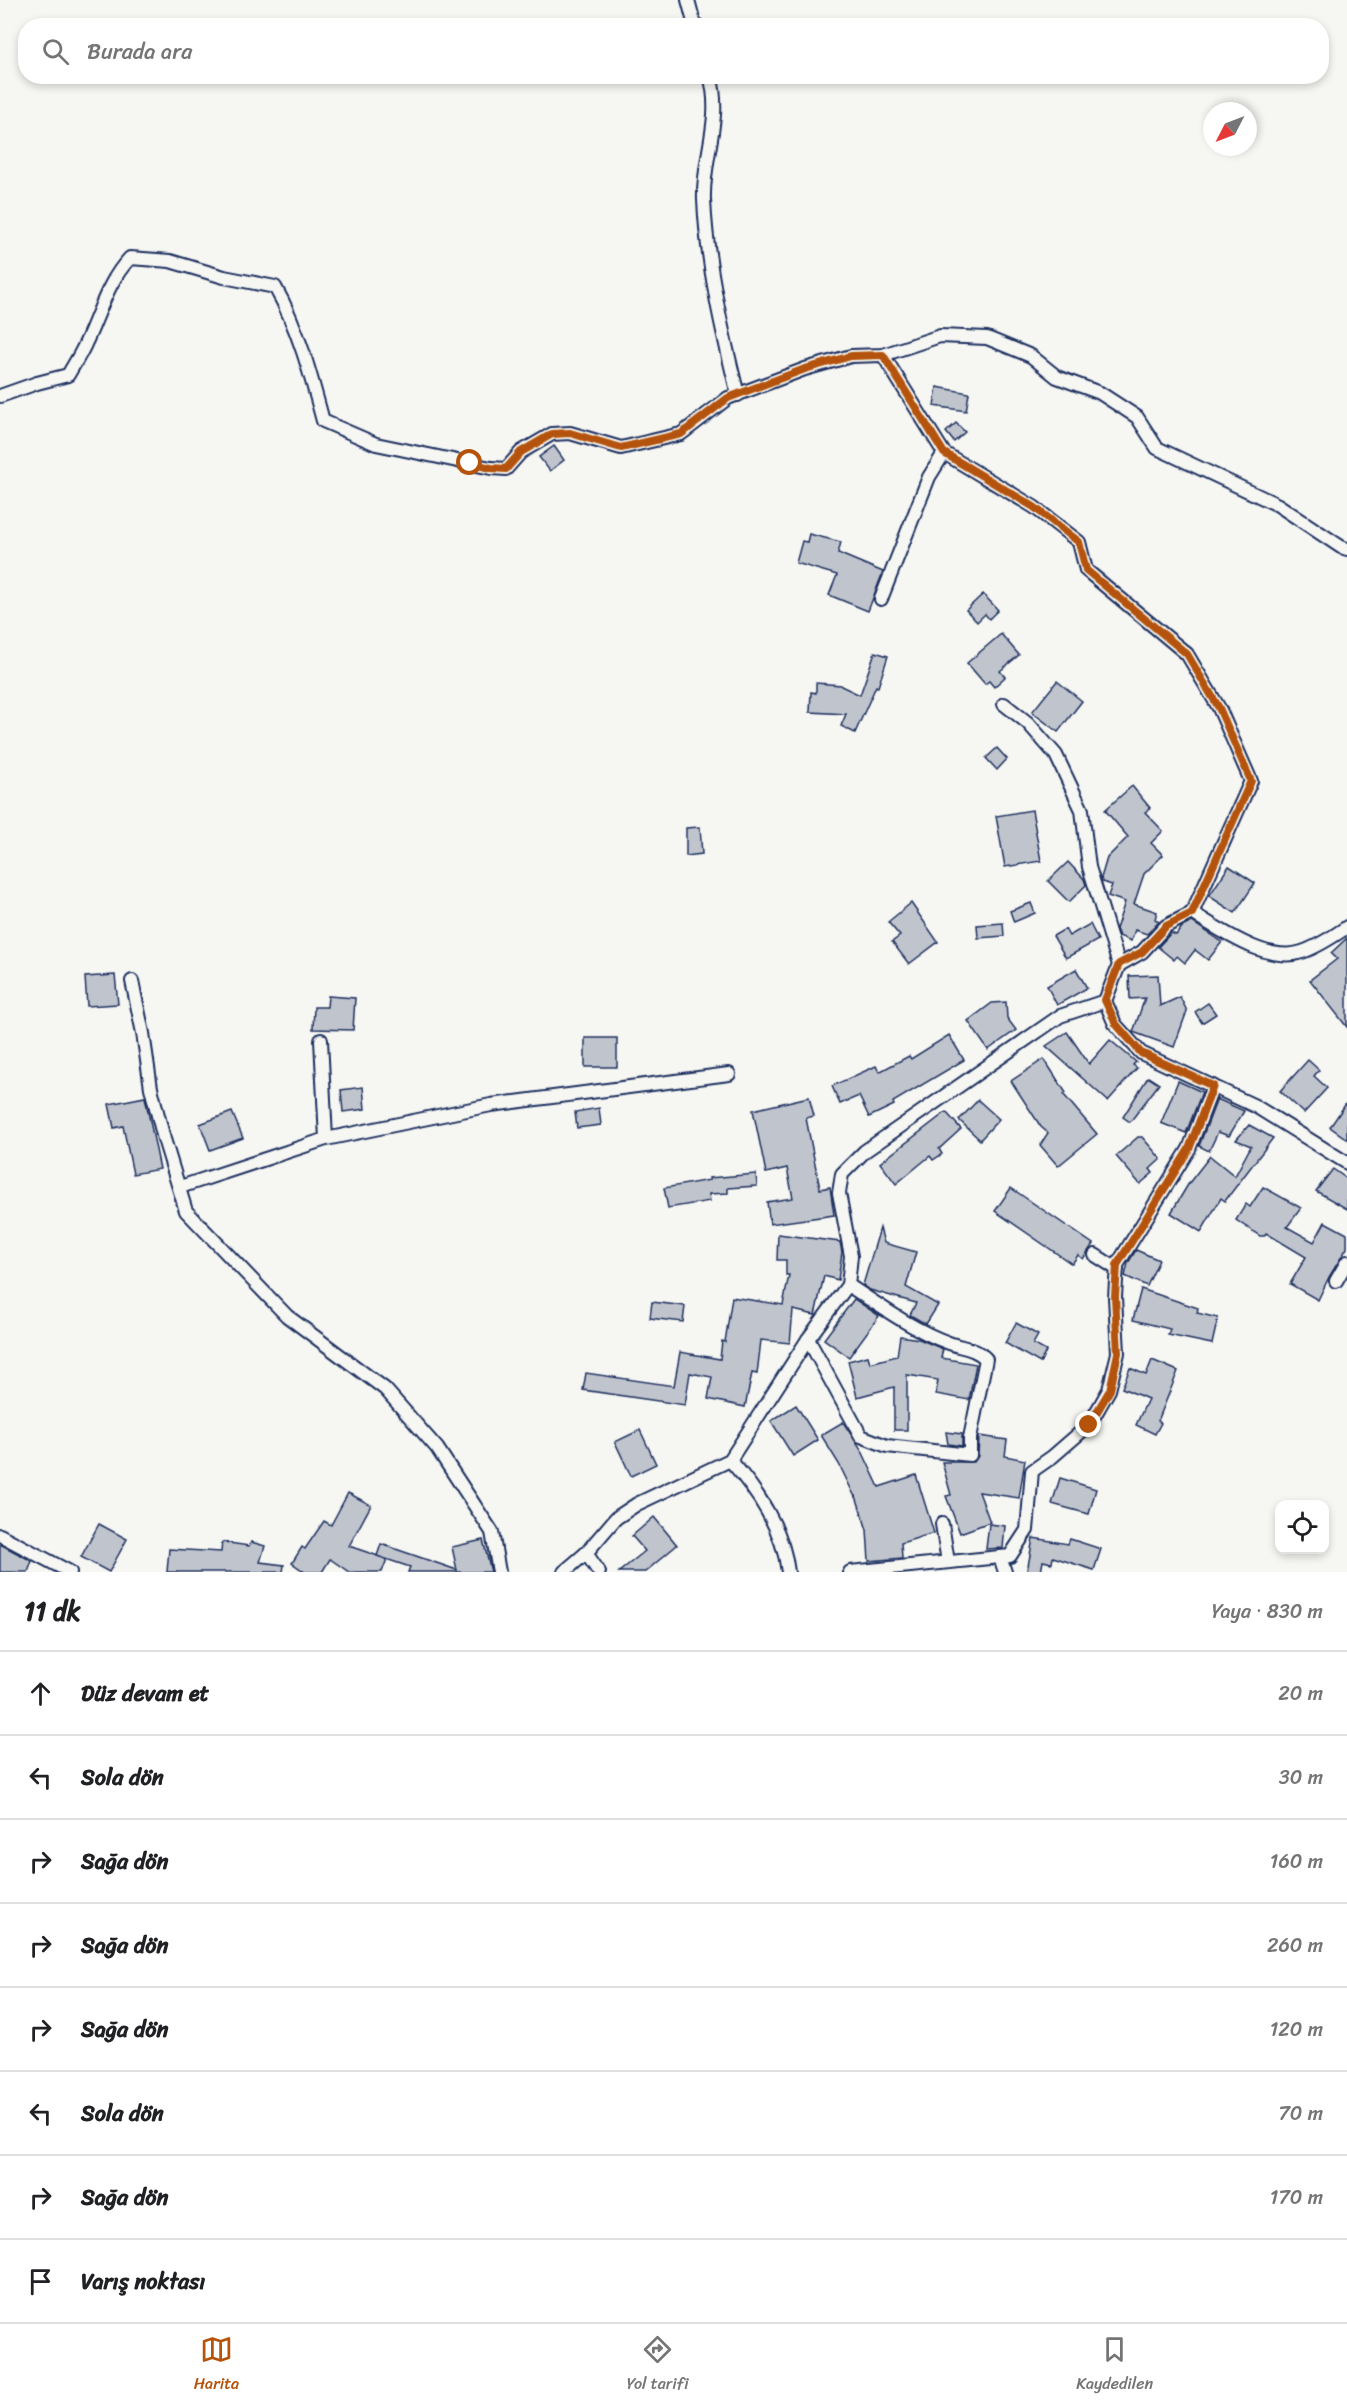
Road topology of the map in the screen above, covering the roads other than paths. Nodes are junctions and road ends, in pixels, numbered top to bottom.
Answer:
1 (688, 0) edge
2 (693, 18) edge
3 (712, 84) edge
4 (883, 355) junction
5 (738, 394) junction
6 (0, 396) edge
7 (944, 453) junction
8 (1347, 549) edge
9 (881, 599) dead end
10 (1004, 704) dead end
11 (1192, 913) junction
12 (1347, 927) edge
13 (1119, 964) junction
14 (132, 981) dead end
15 (1105, 1000) junction
16 (321, 1040) dead end
17 (729, 1074) dead end
18 (1213, 1086) junction
19 (326, 1139) junction
20 (1347, 1163) edge
21 (180, 1187) junction
22 (1095, 1255) dead end
23 (1347, 1262) edge
24 (1117, 1269) junction
25 (1336, 1281) dead end
26 (848, 1285) junction
27 (808, 1339) junction
28 (730, 1460) junction
29 (942, 1524) dead end
30 (0, 1535) edge
31 (586, 1553) junction
32 (1000, 1557) junction
33 (948, 1562) junction
34 (69, 1572) edge
35 (499, 1572) edge
36 (564, 1572) edge
37 (599, 1572) edge
38 (788, 1572) edge
39 (850, 1572) edge
40 (1005, 1572) edge

1 - 2 street
3 - 5 street
4 - 5 street
4 - 7 street
4 - 8 street
5 - 6 street
7 - 9 street
7 - 11 street
10 - 13 street
11 - 12 street
11 - 13 street
13 - 15 street
14 - 21 street
15 - 18 street
15 - 26 street
16 - 19 street
17 - 19 street
18 - 20 street
18 - 24 street
19 - 21 street
21 - 35 street
22 - 24 street
23 - 25 street
24 - 32 street
26 - 27 street
26 - 27 street
27 - 28 street
28 - 31 street
28 - 38 street
29 - 33 street
30 - 34 street
31 - 36 street
31 - 37 street
32 - 33 street
32 - 40 street
33 - 39 street

